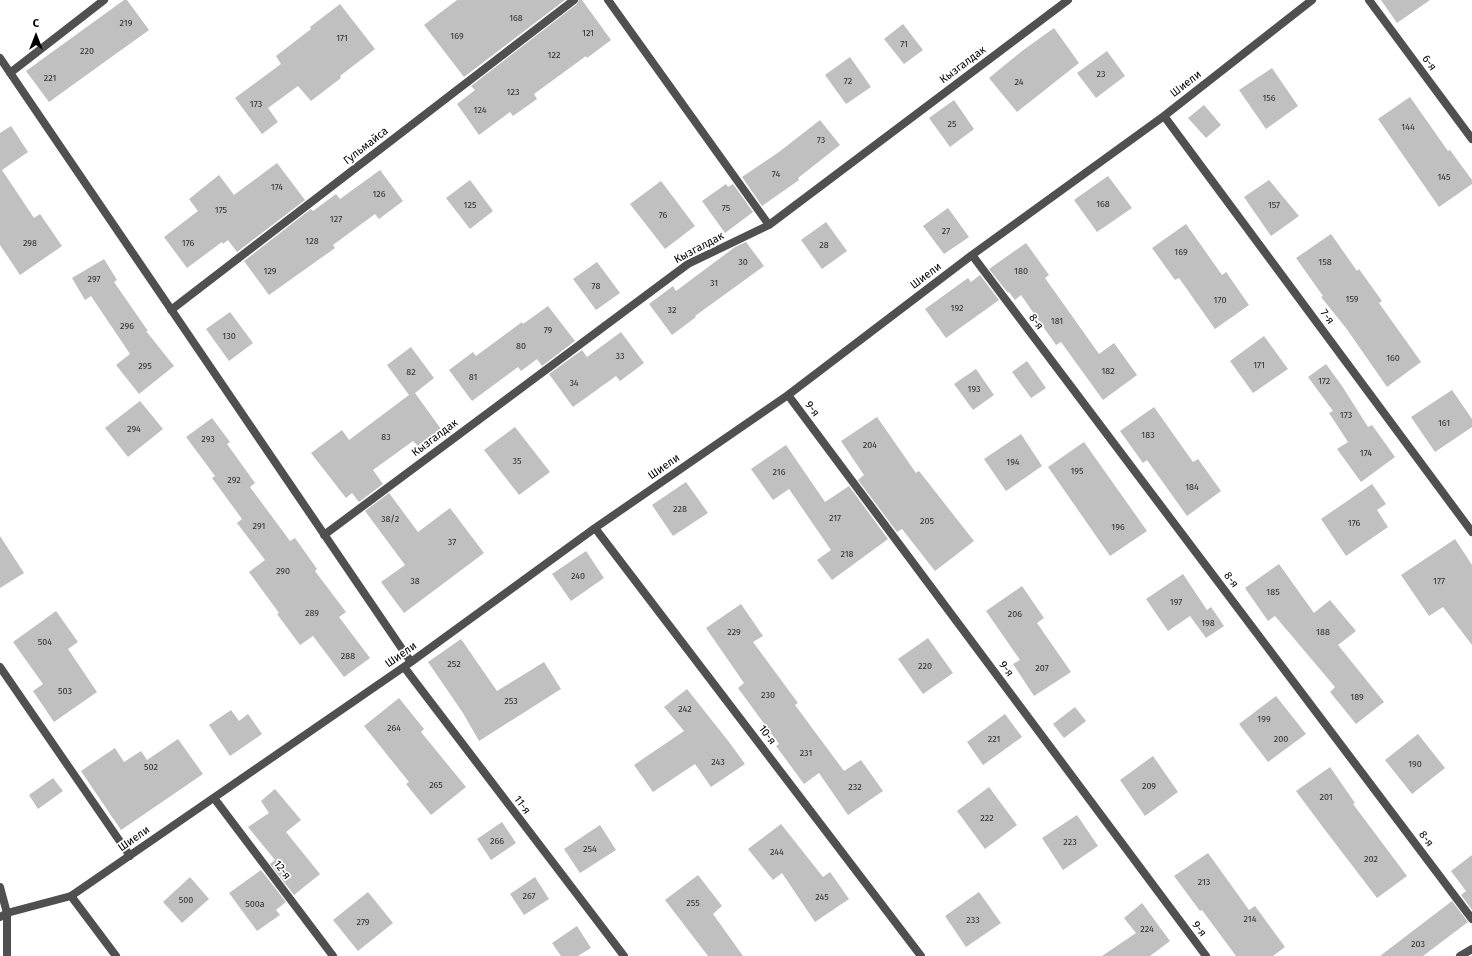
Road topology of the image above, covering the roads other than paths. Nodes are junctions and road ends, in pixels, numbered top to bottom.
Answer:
1 (104, 0) edge
2 (574, 0) edge
3 (608, 0) edge
4 (1068, 0) edge
5 (1312, 0) edge
6 (1369, 0) edge
7 (0, 58) edge
8 (10, 73) junction
9 (1164, 116) junction
10 (1472, 139) edge
11 (769, 225) junction
12 (972, 255) junction
13 (171, 310) junction
14 (788, 395) junction
15 (595, 528) junction
16 (1472, 532) edge
17 (324, 535) junction
18 (407, 664) junction
19 (0, 667) edge
20 (214, 798) junction
21 (130, 856) junction
22 (0, 887) edge
23 (71, 896) junction
24 (4, 915) edge
25 (1472, 919) edge
26 (1472, 949) edge
27 (7, 956) edge
28 (116, 956) edge
29 (333, 956) edge
30 (624, 956) edge
31 (921, 956) edge
32 (1206, 956) edge
33 (1460, 956) edge

1 - 8 street
2 - 13 street, Гульмайса
3 - 11 street
4 - 11 street, Кызгалдак
5 - 9 street, Шиели
6 - 10 street, 6-я
7 - 8 street, 11-я
8 - 13 street, 11-я
9 - 12 street, Шиели
9 - 16 street, 7-я
11 - 17 street, Кызгалдак
12 - 14 street, Шиели
12 - 25 street, 8-я
13 - 17 street, 11-я
14 - 15 street, Шиели
14 - 32 street, 9-я
15 - 18 street, Шиели
15 - 31 street, 10-я
17 - 18 street, 11-я
18 - 20 street, Шиели
18 - 30 street, 11-я
19 - 21 street
20 - 21 street, Шиели
20 - 29 street, 12-я
21 - 23 street, Шиели
22 - 24 street
23 - 24 street, Шиели
23 - 28 street
24 - 27 street
26 - 33 street

